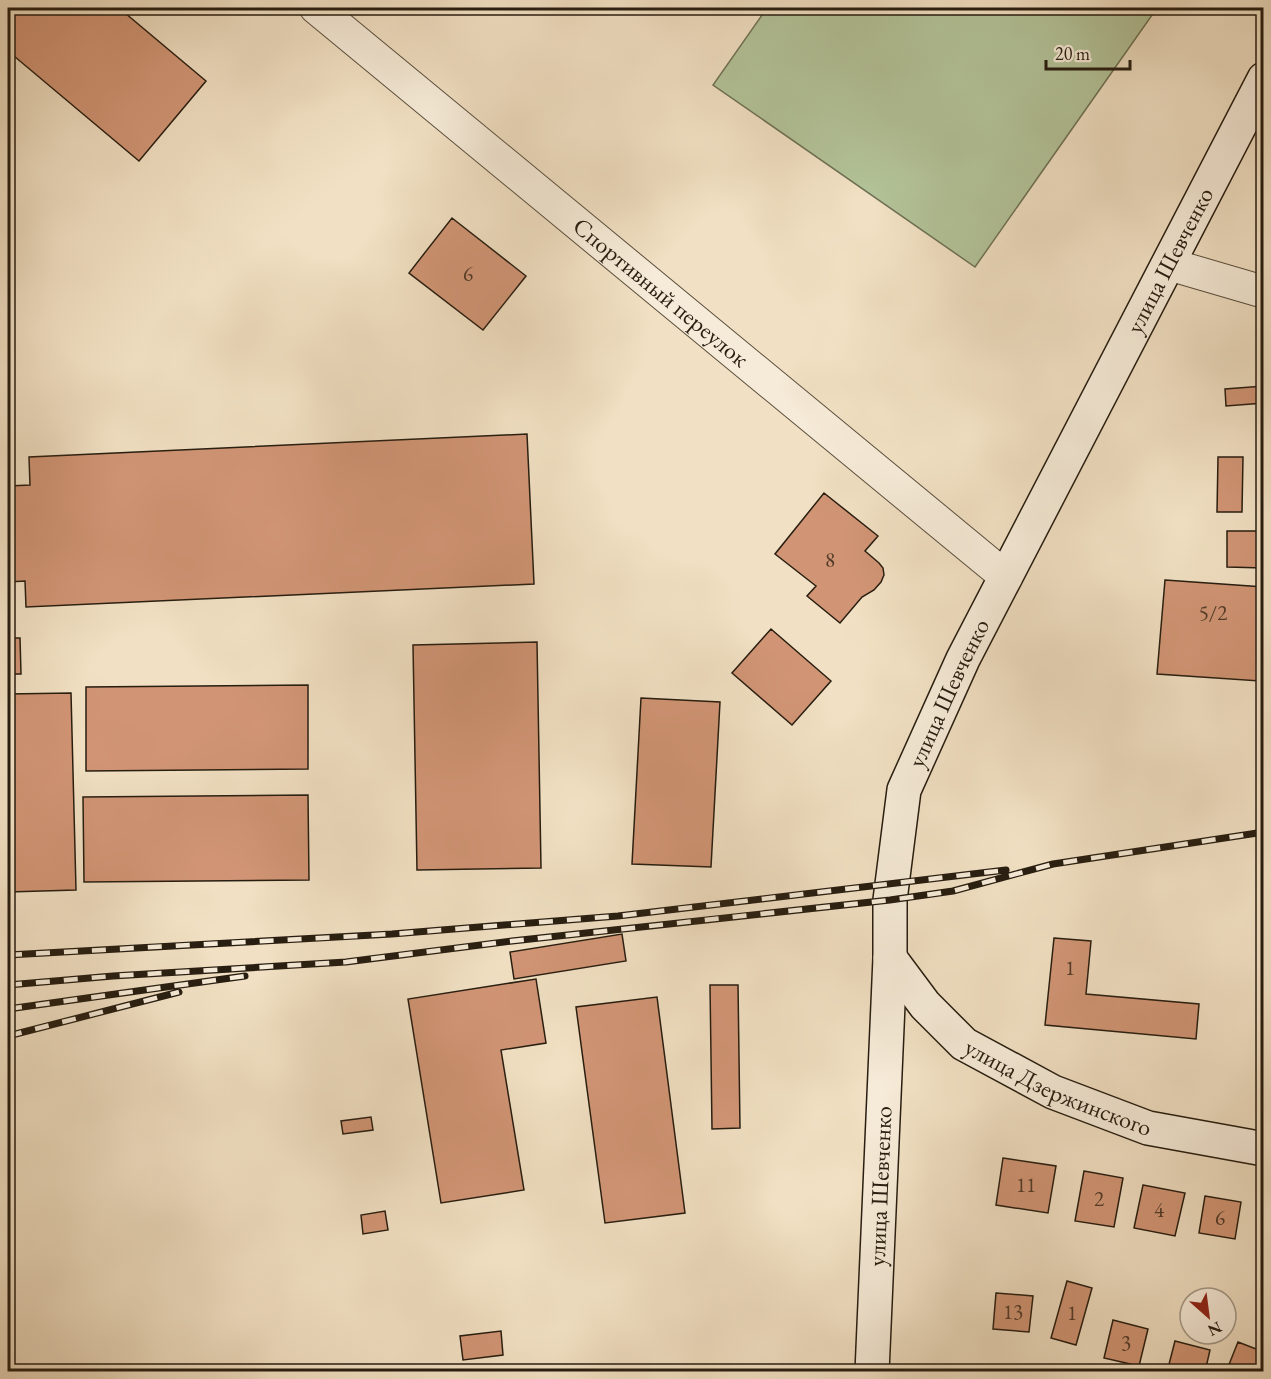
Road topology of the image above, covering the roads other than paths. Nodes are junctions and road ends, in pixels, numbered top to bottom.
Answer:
1 (316, 8) edge
2 (1263, 79) edge
3 (1168, 264) junction
4 (1263, 292) edge
5 (1006, 577) junction
6 (890, 958) junction
7 (1263, 1149) edge
8 (873, 1371) edge

1 - 5 street, Спортивный переулок
2 - 3 street, улица Шевченко
3 - 4 street
3 - 5 street, улица Шевченко
5 - 6 street, улица Шевченко
6 - 7 street, улица Дзержинского
6 - 8 street, улица Шевченко

